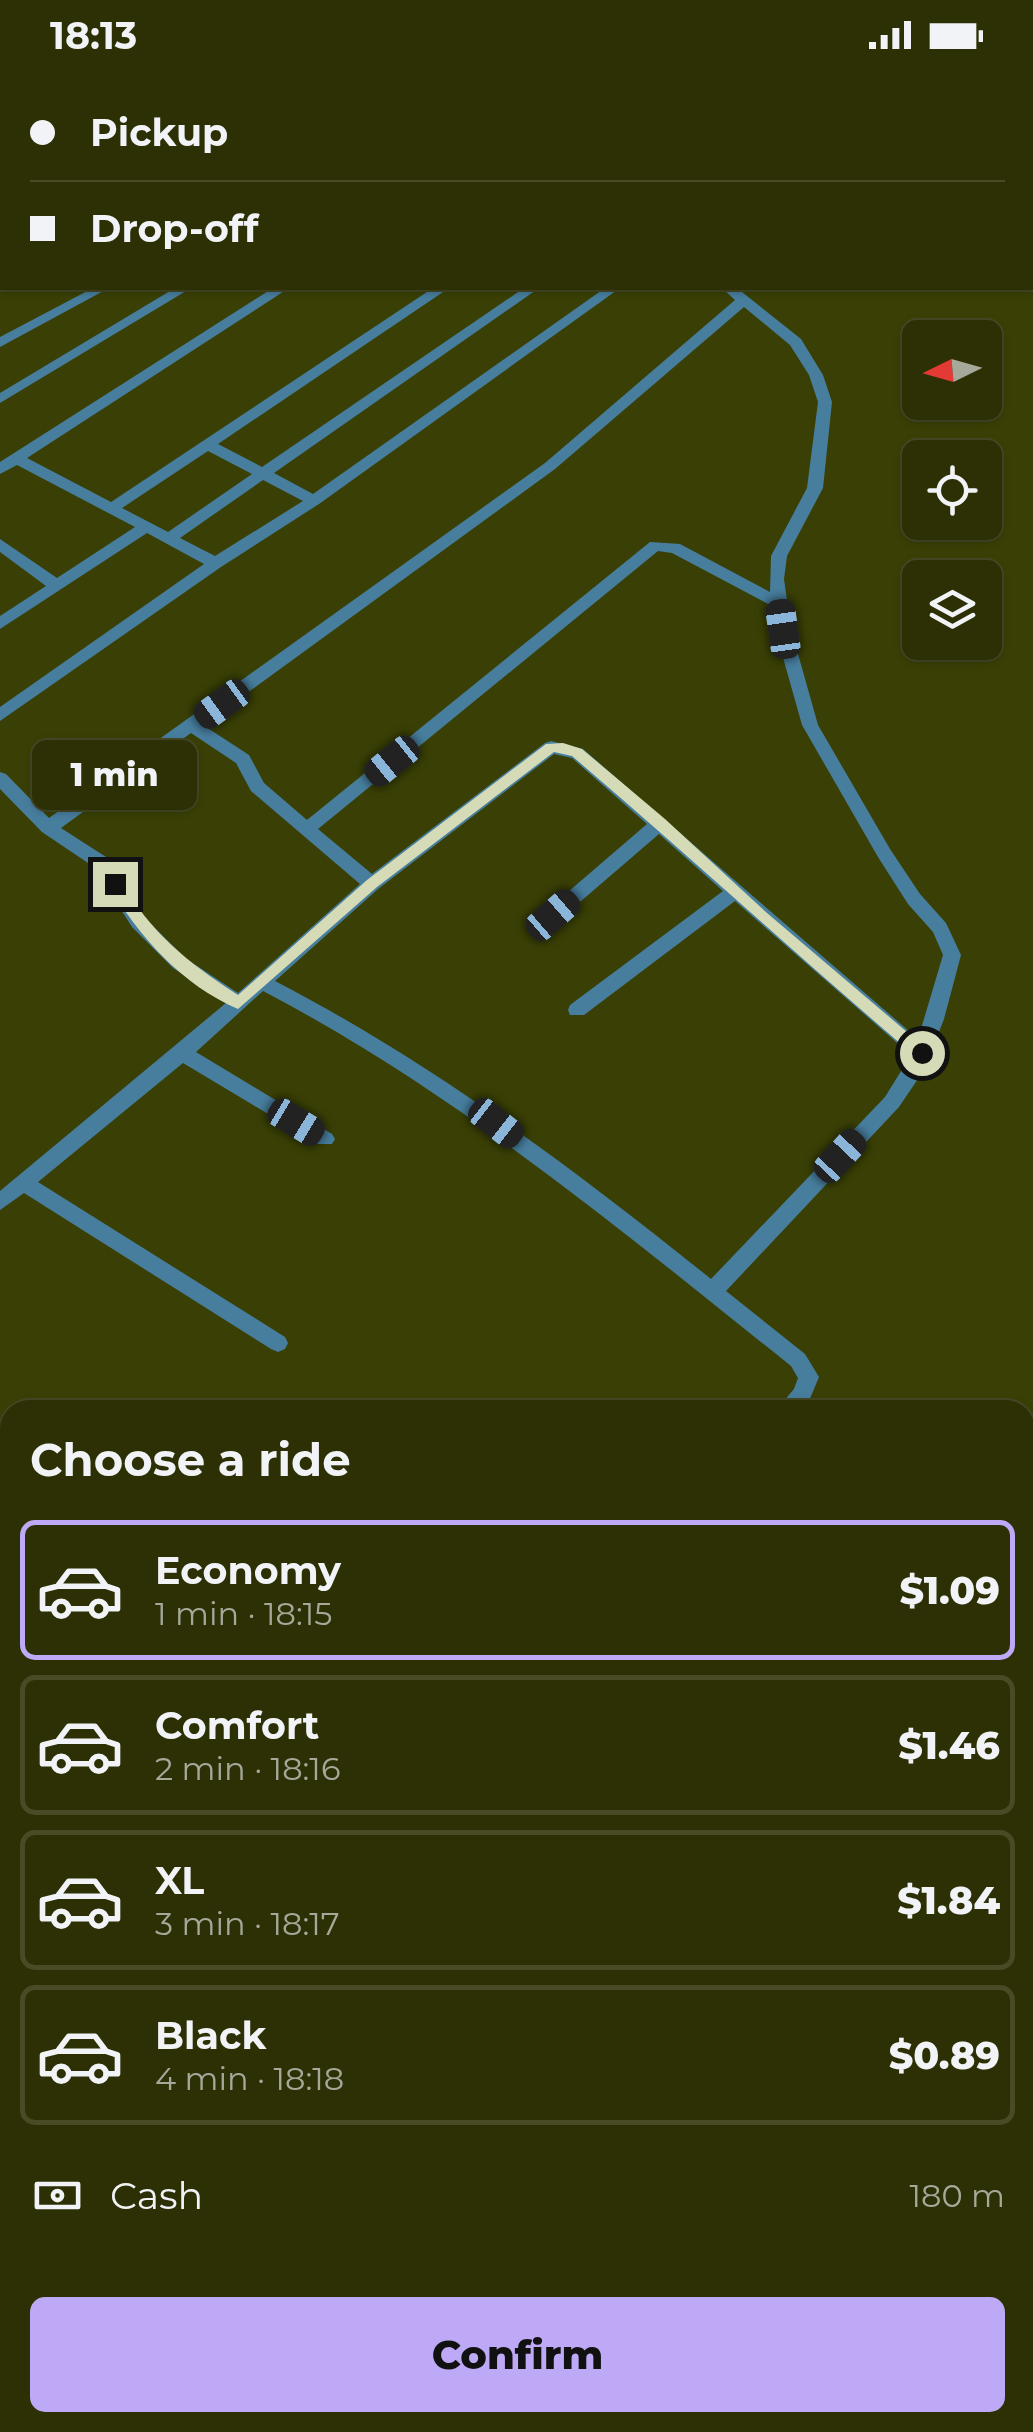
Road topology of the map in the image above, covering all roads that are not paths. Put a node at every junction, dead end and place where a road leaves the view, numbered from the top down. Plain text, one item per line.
1 (98, 290) edge
2 (181, 290) edge
3 (279, 290) edge
4 (439, 290) edge
5 (529, 290) edge
6 (609, 290) edge
7 (731, 290) edge
8 (743, 300) junction
9 (0, 343) edge
10 (0, 399) edge
11 (207, 444) junction
12 (18, 460) junction
13 (0, 469) edge
14 (263, 476) junction
15 (314, 501) junction
16 (112, 508) junction
17 (147, 526) junction
18 (168, 539) junction
19 (0, 544) edge
20 (216, 563) junction
21 (56, 585) junction
22 (779, 602) junction
23 (0, 624) edge
24 (0, 715) edge
25 (192, 726) junction
26 (0, 778) edge
27 (660, 822) junction
28 (48, 828) junction
29 (306, 830) junction
30 (372, 884) junction
31 (734, 892) junction
32 (553, 915) dead end
33 (262, 982) junction
34 (238, 1003) junction
35 (576, 1010) dead end
36 (182, 1053) junction
37 (922, 1053) junction
38 (325, 1139) dead end
39 (24, 1183) junction
40 (0, 1202) edge
41 (712, 1292) junction
42 (278, 1343) dead end
43 (796, 1400) edge

1 - 9 street
2 - 10 street
3 - 12 street
4 - 11 street
5 - 14 street
6 - 15 street
7 - 8 street
8 - 22 street
8 - 25 street
11 - 14 street
11 - 16 street
12 - 13 street
12 - 16 street
14 - 15 street
14 - 18 street
15 - 20 street
16 - 17 street
17 - 18 street
17 - 21 street
18 - 20 street
19 - 21 street
20 - 24 street
21 - 23 street
22 - 29 street
22 - 37 street
25 - 28 street
25 - 29 street
26 - 28 street
27 - 30 street
27 - 31 street
27 - 32 street
28 - 34 street
29 - 30 street
30 - 33 street
31 - 35 street
31 - 37 street
33 - 34 street
33 - 41 street
34 - 36 street
36 - 38 street
36 - 39 street
37 - 41 street
39 - 40 street
39 - 42 street
41 - 43 street

